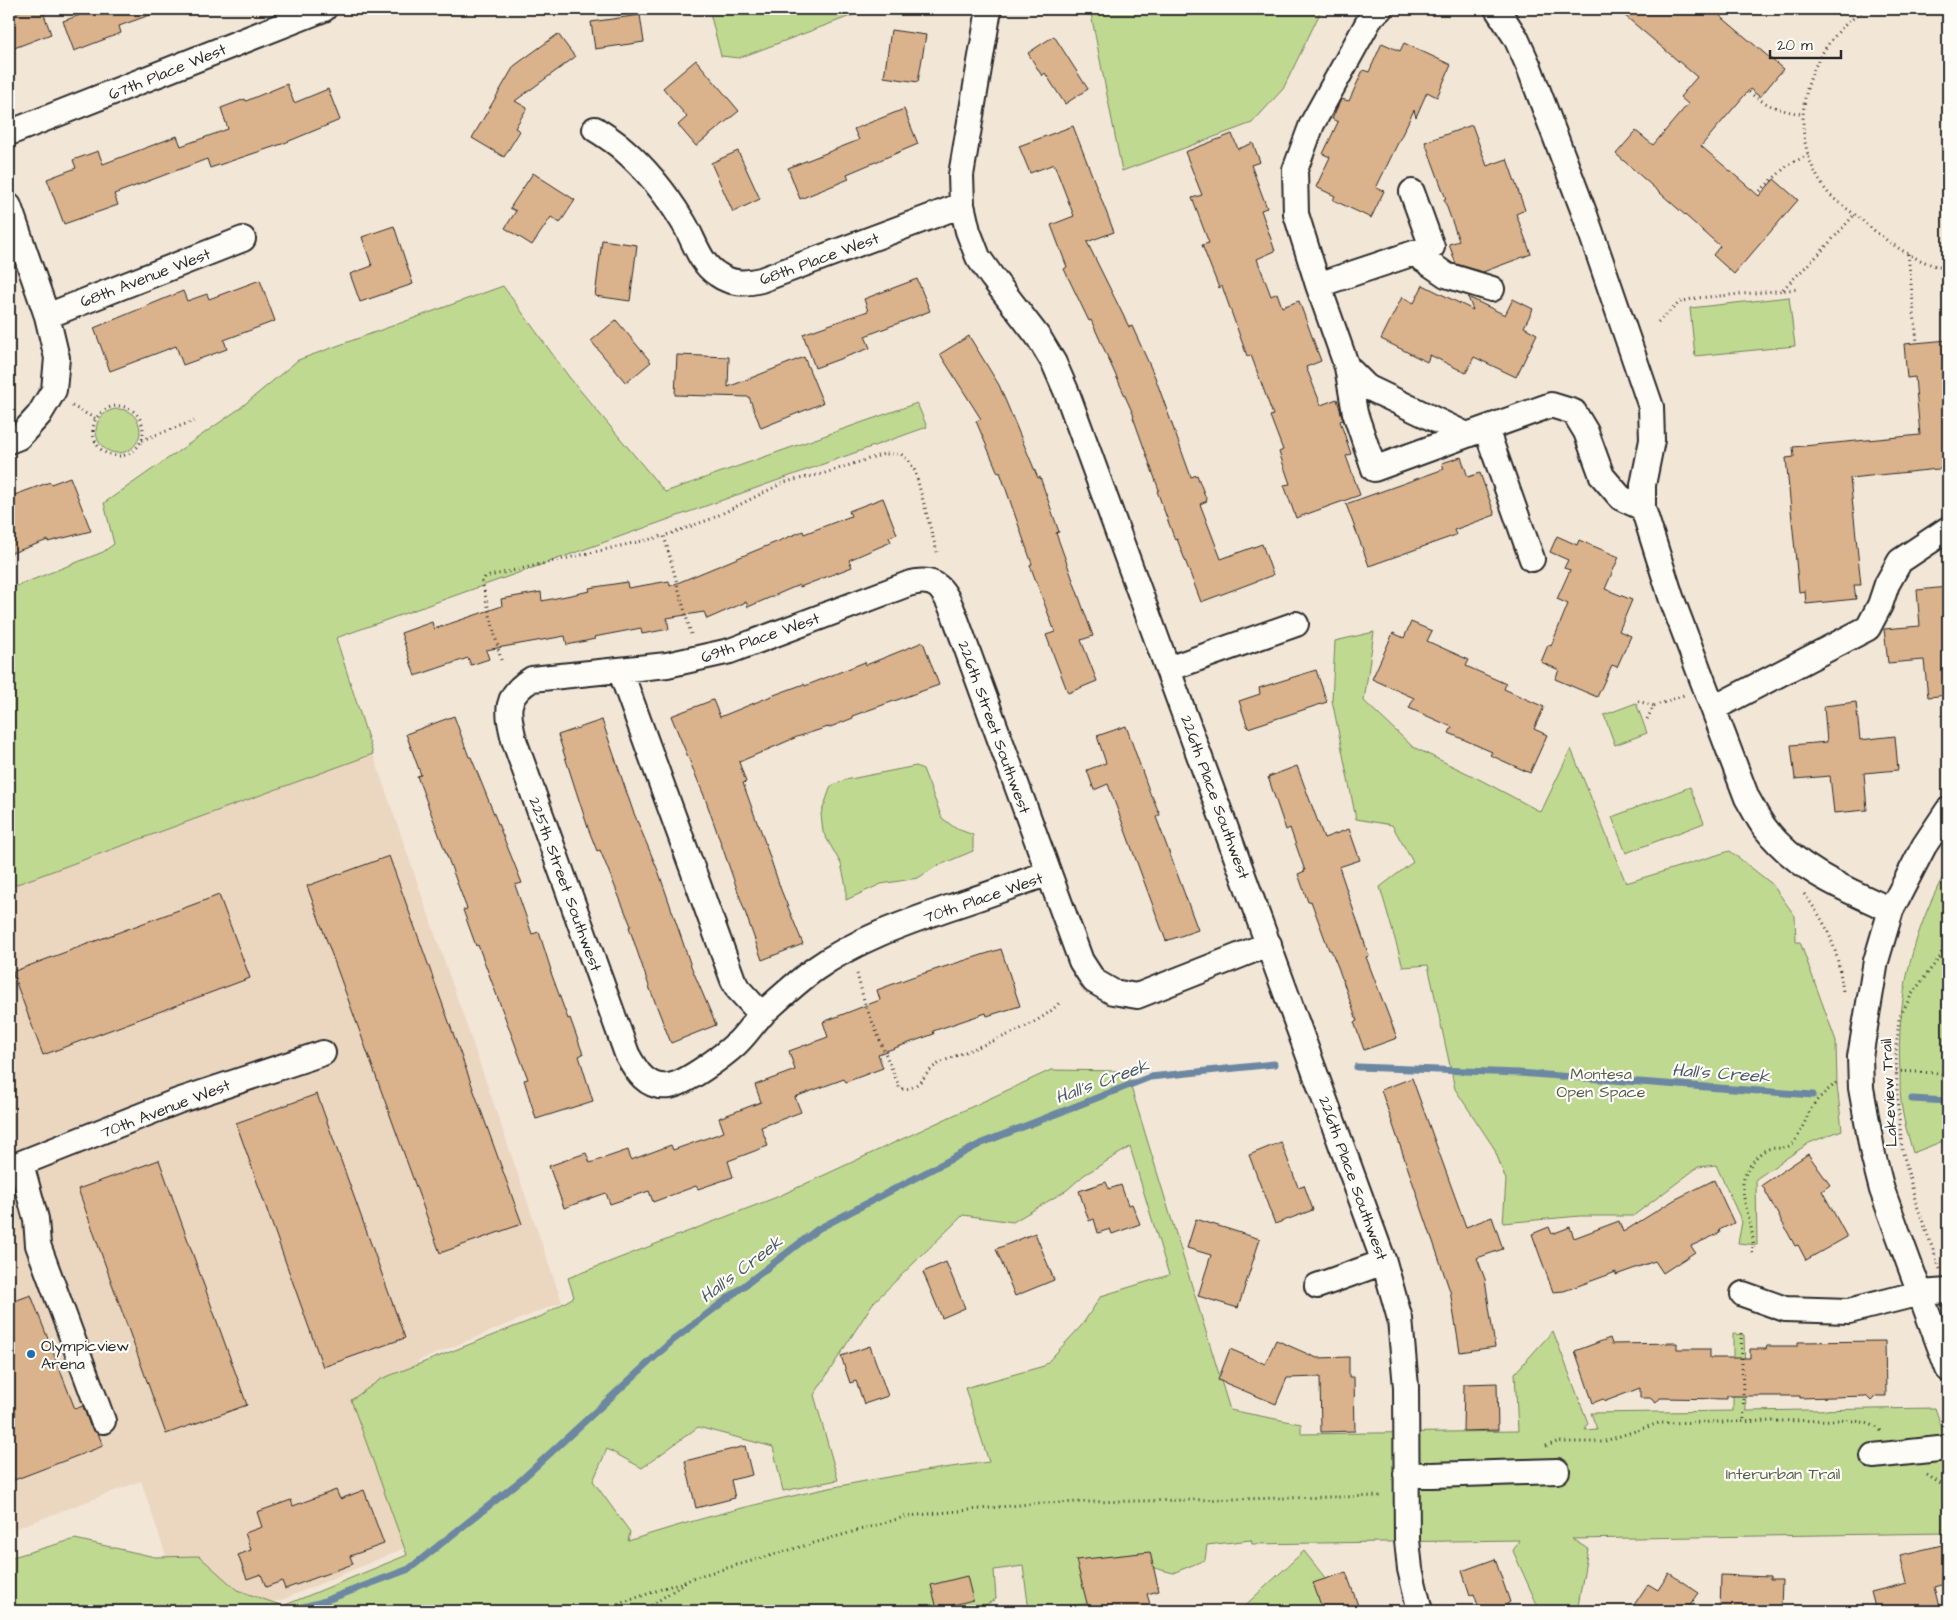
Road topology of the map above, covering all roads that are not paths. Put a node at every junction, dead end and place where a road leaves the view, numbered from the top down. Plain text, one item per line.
1 (324, 9) edge
2 (988, 9) edge
3 (1380, 9) edge
4 (1497, 9) edge
5 (595, 128) dead end
6 (9, 133) edge
7 (1412, 192) dead end
8 (9, 206) edge
9 (962, 206) junction
10 (243, 239) dead end
11 (1414, 253) junction
12 (1318, 285) junction
13 (1492, 289) dead end
14 (47, 316) junction
15 (1348, 367) junction
16 (1477, 432) junction
17 (9, 441) edge
18 (1643, 508) junction
19 (1948, 529) edge
20 (1532, 559) dead end
21 (936, 584) joint
22 (1296, 624) dead end
23 (1168, 669) junction
24 (620, 670) junction
25 (521, 686) joint
26 (1714, 708) junction
27 (1948, 810) edge
28 (1048, 873) junction
29 (1891, 910) junction
30 (1269, 944) junction
31 (762, 1015) junction
32 (322, 1053) dead end
33 (645, 1079) joint
34 (15, 1166) edge
35 (1384, 1262) junction
36 (1316, 1286) dead end
37 (1948, 1291) edge
38 (1743, 1294) dead end
39 (1920, 1294) junction
40 (1948, 1369) edge
41 (103, 1421) dead end
42 (1948, 1448) edge
43 (1873, 1456) dead end
44 (1557, 1471) dead end
45 (1406, 1474) junction
46 (1420, 1611) edge

1 - 6 street, 67th Place West
2 - 9 street, 226th Place Southwest
3 - 12 street
4 - 18 street
5 - 9 street, 68th Place West
7 - 11 street
8 - 14 street
9 - 23 street, 226th Place Southwest
10 - 14 street, 68th Avenue West
11 - 12 street
11 - 13 street
12 - 15 street
14 - 17 street
15 - 16 street
15 - 16 street
16 - 18 street
16 - 20 street
18 - 26 street
19 - 26 street
21 - 24 street, 69th Place West
21 - 28 street, 226th Street Southwest
22 - 23 street
23 - 30 street, 226th Place Southwest
24 - 25 street, 69th Place West
24 - 31 street
25 - 33 street, 225th Street Southwest
26 - 29 street
27 - 29 street
28 - 30 street, 70th Place West
28 - 31 street, 70th Place West
29 - 39 street
30 - 35 street, 226th Place Southwest
31 - 33 street, 70th Place West
32 - 34 street, 70th Avenue West
34 - 41 street
35 - 36 street
35 - 45 street, 226th Place Southwest
37 - 39 street
38 - 39 street
39 - 40 street
42 - 43 street
44 - 45 street
45 - 46 street, 226th Place Southwest

